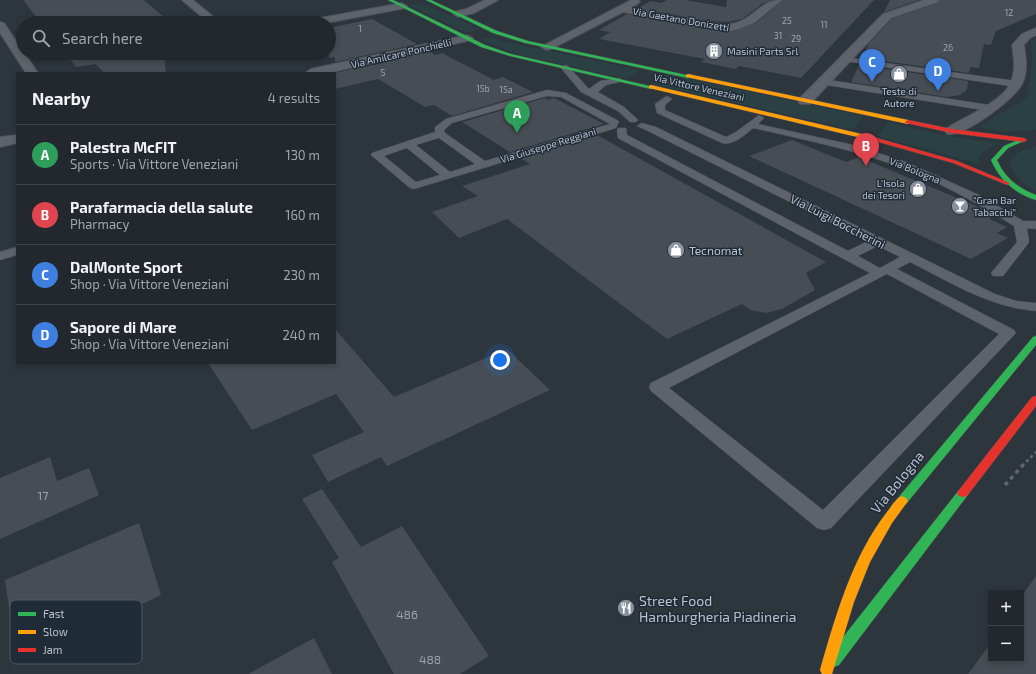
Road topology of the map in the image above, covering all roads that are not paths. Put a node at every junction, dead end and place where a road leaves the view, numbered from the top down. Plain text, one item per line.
1 (187, 0) edge
2 (428, 0) edge
3 (493, 0) edge
4 (639, 0) edge
5 (778, 0) edge
6 (934, 0) edge
7 (412, 1) dead end
8 (397, 3) edge
9 (623, 9) junction
10 (458, 14) junction
11 (207, 16) edge
12 (336, 17) edge
13 (0, 25) edge
14 (1036, 31) edge
15 (495, 32) junction
16 (467, 38) junction
17 (547, 47) junction
18 (16, 49) edge
19 (845, 59) junction
20 (23, 60) edge
21 (566, 68) junction
22 (657, 70) junction
23 (31, 72) edge
24 (315, 72) edge
25 (616, 80) junction
26 (823, 82) junction
27 (636, 84) junction
28 (1016, 84) junction
29 (600, 99) junction
30 (667, 99) dead end
31 (805, 101) junction
32 (989, 108) junction
33 (764, 113) junction
34 (878, 116) junction
35 (638, 123) junction
36 (751, 124) junction
37 (616, 126) junction
38 (952, 131) junction
39 (440, 134) junction
40 (862, 136) junction
41 (16, 138) edge
42 (1036, 139) edge
43 (1024, 140) junction
44 (0, 142) edge
45 (408, 144) junction
46 (849, 148) junction
47 (483, 165) junction
48 (448, 176) junction
49 (1007, 183) junction
50 (1019, 190) junction
51 (1036, 198) edge
52 (1036, 206) edge
53 (1020, 224) junction
54 (1036, 225) edge
55 (878, 241) junction
56 (16, 251) edge
57 (0, 256) edge
58 (847, 256) junction
59 (910, 257) junction
60 (884, 271) junction
61 (998, 273) dead end
62 (1036, 307) edge
63 (1036, 339) edge
64 (1036, 399) edge
65 (825, 672) edge

1 - 11 street
2 - 10 main road, Via Vittore Veneziani
3 - 10 street
4 - 9 street
5 - 9 street, Via Gaetano Donizetti
6 - 19 street
7 - 8 main road
8 - 12 street
8 - 16 main road, Via Vittore Veneziani
9 - 17 street
10 - 15 main road, Via Vittore Veneziani
13 - 18 street
14 - 28 street
15 - 16 main road
15 - 17 main road, Via Vittore Veneziani
16 - 21 main road, Via Vittore Veneziani
16 - 24 street, Via Amilcare Ponchielli
17 - 22 main road, Via Vittore Veneziani
19 - 26 street
19 - 28 lane
20 - 23 street
21 - 25 main road, Via Vittore Veneziani
21 - 29 lane, Via Luigi Boccherini
22 - 27 main road
22 - 31 main road, Via Vittore Veneziani
25 - 27 main road, Via Vittore Veneziani
25 - 29 lane
26 - 31 street
26 - 32 lane
27 - 33 main road, Via Vittore Veneziani
28 - 32 street
29 - 35 lane, Via Luigi Boccherini
30 - 36 lane
31 - 34 main road, Via Vittore Veneziani
32 - 38 street
33 - 36 lane
33 - 40 main road, Via Vittore Veneziani
34 - 38 main road, Via Vittore Veneziani
34 - 40 main road
35 - 37 lane, Via Luigi Boccherini
35 - 55 lane, Via Luigi Boccherini
36 - 46 lane, Via Bologna
37 - 39 lane, Via Giuseppe Reggiani
37 - 47 lane, Via Giuseppe Reggiani
37 - 58 lane
38 - 43 main road, Via Vittore Veneziani
39 - 45 lane, Via Giuseppe Reggiani
39 - 47 lane
40 - 46 lane
40 - 49 main road, Via Vittore Veneziani
41 - 44 street
42 - 43 main road
43 - 49 main road
45 - 48 lane
45 - 48 lane, Via Giuseppe Reggiani
46 - 53 lane, Via Bologna
47 - 48 lane, Via Giuseppe Reggiani
49 - 50 main road
50 - 51 main road
50 - 52 main road
53 - 54 lane, Via Bologna
53 - 61 lane
55 - 58 lane
55 - 59 lane, Via Luigi Boccherini
56 - 57 lane
58 - 60 lane
59 - 60 lane
59 - 62 lane, Via Luigi Boccherini
60 - 60 lane
63 - 65 main road, Via Bologna
64 - 65 main road, Via Bologna

